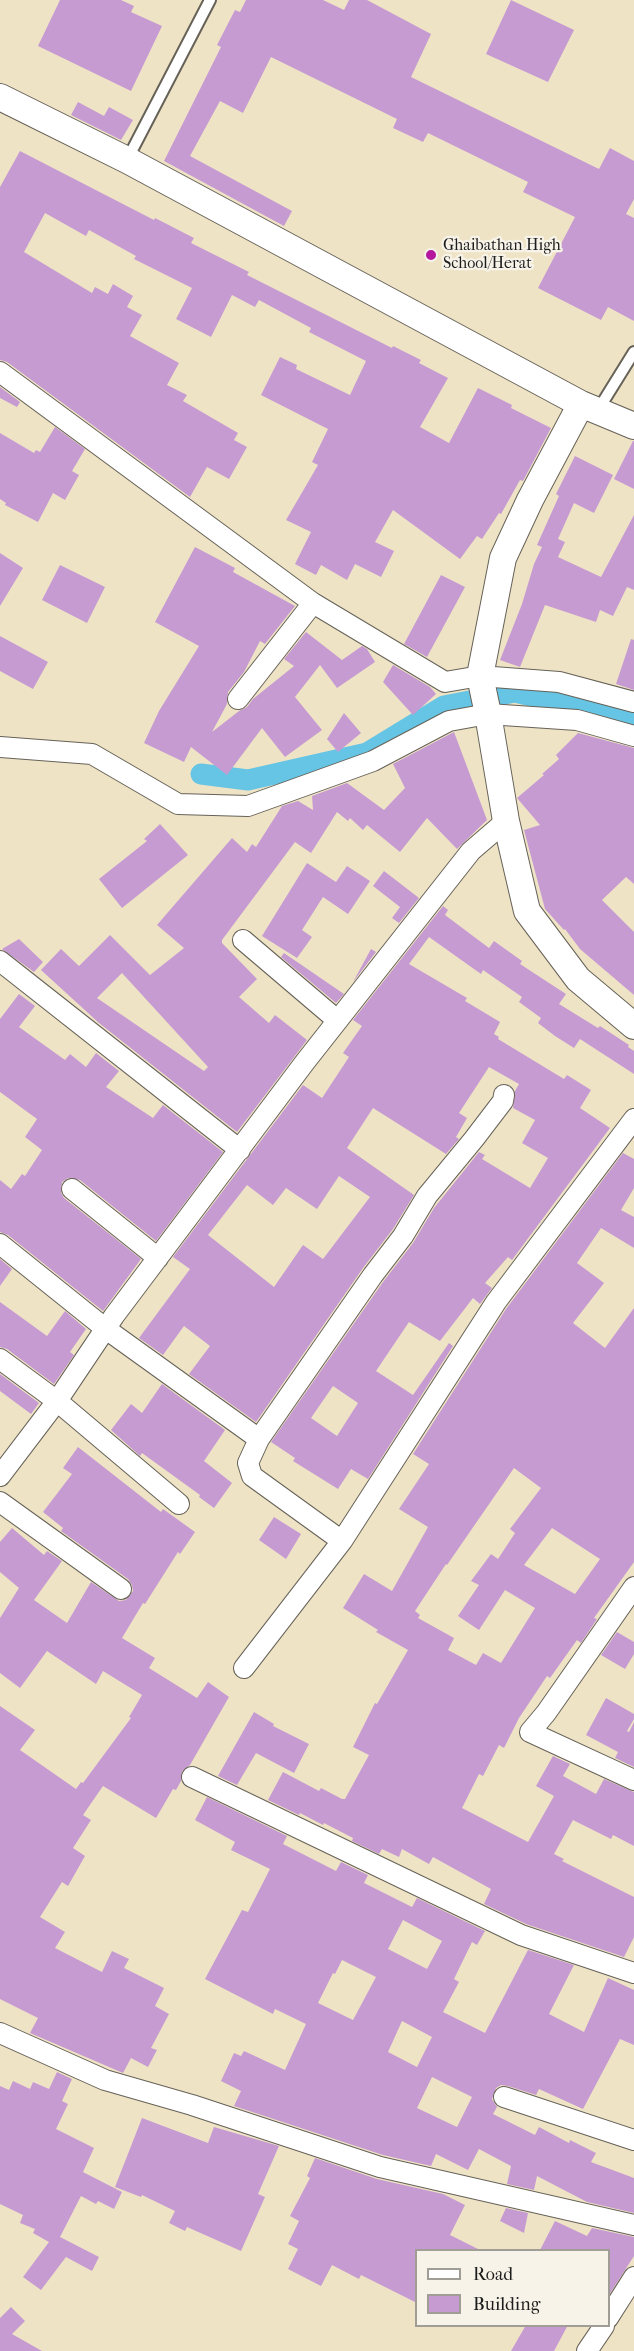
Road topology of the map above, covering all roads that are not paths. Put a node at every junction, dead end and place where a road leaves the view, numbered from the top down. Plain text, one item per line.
1 (210, 0) edge
2 (0, 97) edge
3 (127, 160) junction
4 (634, 352) edge
5 (0, 372) edge
6 (590, 407) junction
7 (634, 426) edge
8 (313, 603) junction
9 (480, 676) junction
10 (238, 699) dead end
11 (634, 702) edge
12 (488, 714) junction
13 (634, 736) edge
14 (0, 747) edge
15 (506, 821) junction
16 (243, 940) dead end
17 (0, 960) edge
18 (337, 1020) junction
19 (634, 1026) edge
20 (504, 1095) dead end
21 (634, 1119) edge
22 (240, 1150) junction
23 (72, 1189) dead end
24 (0, 1244) edge
25 (158, 1258) junction
26 (106, 1329) junction
27 (0, 1359) edge
28 (57, 1401) junction
29 (259, 1438) junction
30 (0, 1476) edge
31 (0, 1502) edge
32 (179, 1504) dead end
33 (342, 1541) junction
34 (634, 1587) edge
35 (121, 1589) dead end
36 (244, 1668) dead end
37 (192, 1777) dead end
38 (634, 1780) edge
39 (634, 1973) edge
40 (0, 2032) edge
41 (504, 2097) dead end
42 (634, 2140) edge
43 (634, 2225) edge
44 (634, 2277) edge
45 (610, 2316) edge
46 (603, 2327) edge
47 (587, 2351) edge

1 - 3 lane
2 - 3 street
3 - 6 street
4 - 6 lane
5 - 8 street
6 - 7 street
6 - 9 street
8 - 9 street
8 - 10 street
9 - 11 street
9 - 12 street
12 - 13 street
12 - 14 street
12 - 15 street
15 - 18 street
15 - 19 street
16 - 18 street
17 - 22 street
18 - 22 street
20 - 29 street
21 - 33 street
22 - 25 street
23 - 25 street
24 - 26 street
25 - 26 street
26 - 28 street
26 - 29 street
27 - 28 street
28 - 30 street
28 - 32 street
29 - 33 street
31 - 35 street
33 - 36 street
34 - 38 street
37 - 39 street
40 - 43 street
41 - 42 street
44 - 45 street
46 - 47 street

